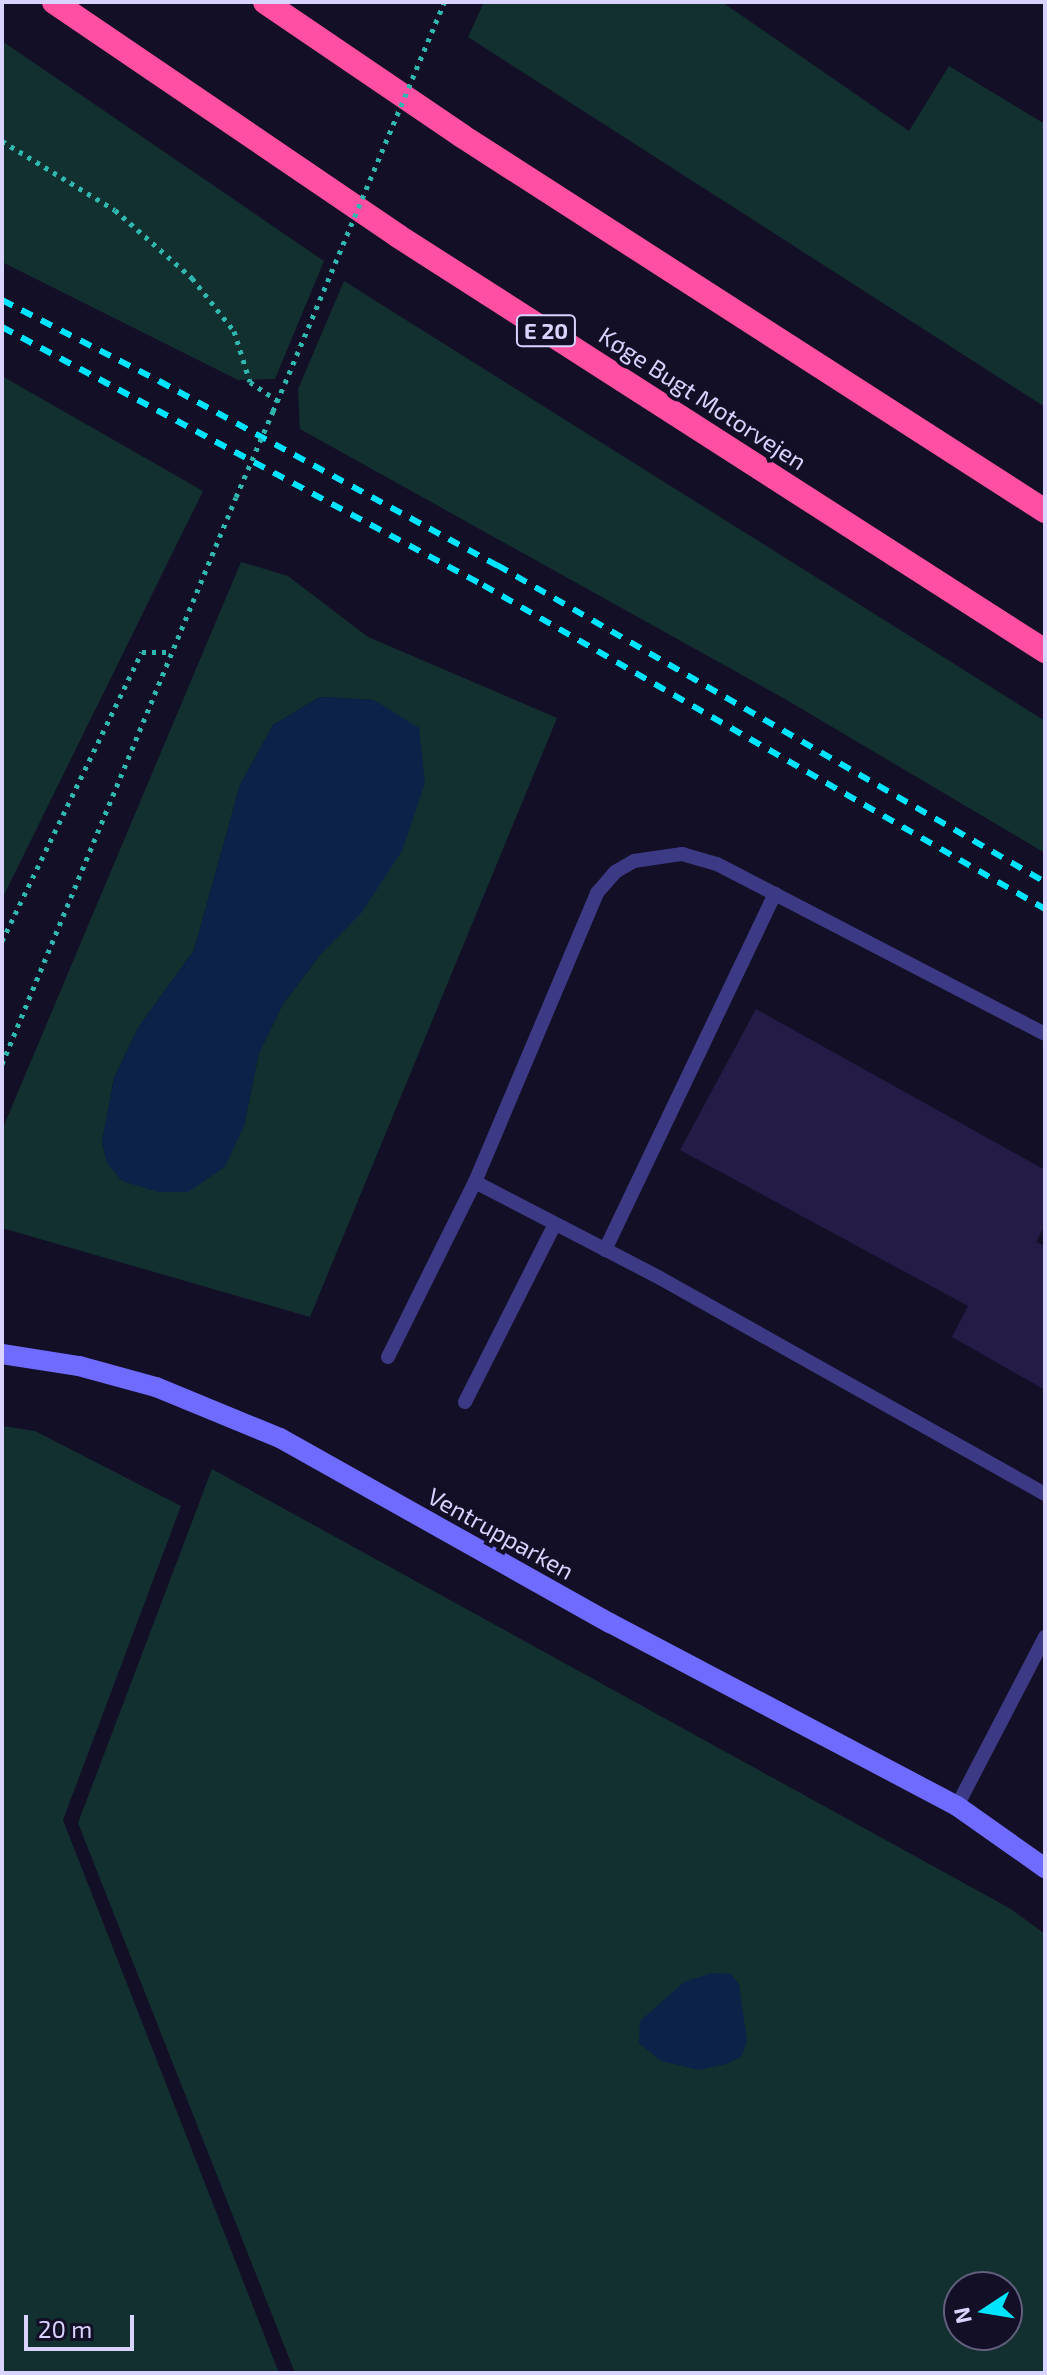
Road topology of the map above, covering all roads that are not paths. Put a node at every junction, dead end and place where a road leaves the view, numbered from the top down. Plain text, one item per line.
1 (54, 2) edge
2 (265, 2) edge
3 (1045, 511) edge
4 (1045, 651) edge
5 (775, 894) junction
6 (1045, 1034) edge
7 (475, 1182) junction
8 (555, 1224) junction
9 (605, 1250) junction
10 (2, 1354) edge
11 (388, 1357) dead end
12 (465, 1402) dead end
13 (1045, 1494) edge
14 (1045, 1637) edge
15 (957, 1806) junction
16 (1045, 1868) edge

1 - 4 highway, Køge Bugt Motorvejen / E 20
2 - 3 highway
5 - 6 lane
5 - 7 lane
5 - 9 lane
7 - 8 lane
7 - 11 lane
8 - 9 lane
8 - 12 lane
9 - 13 lane
10 - 15 street, Ventrupparken
14 - 15 lane
15 - 16 street, Ventrupparken

